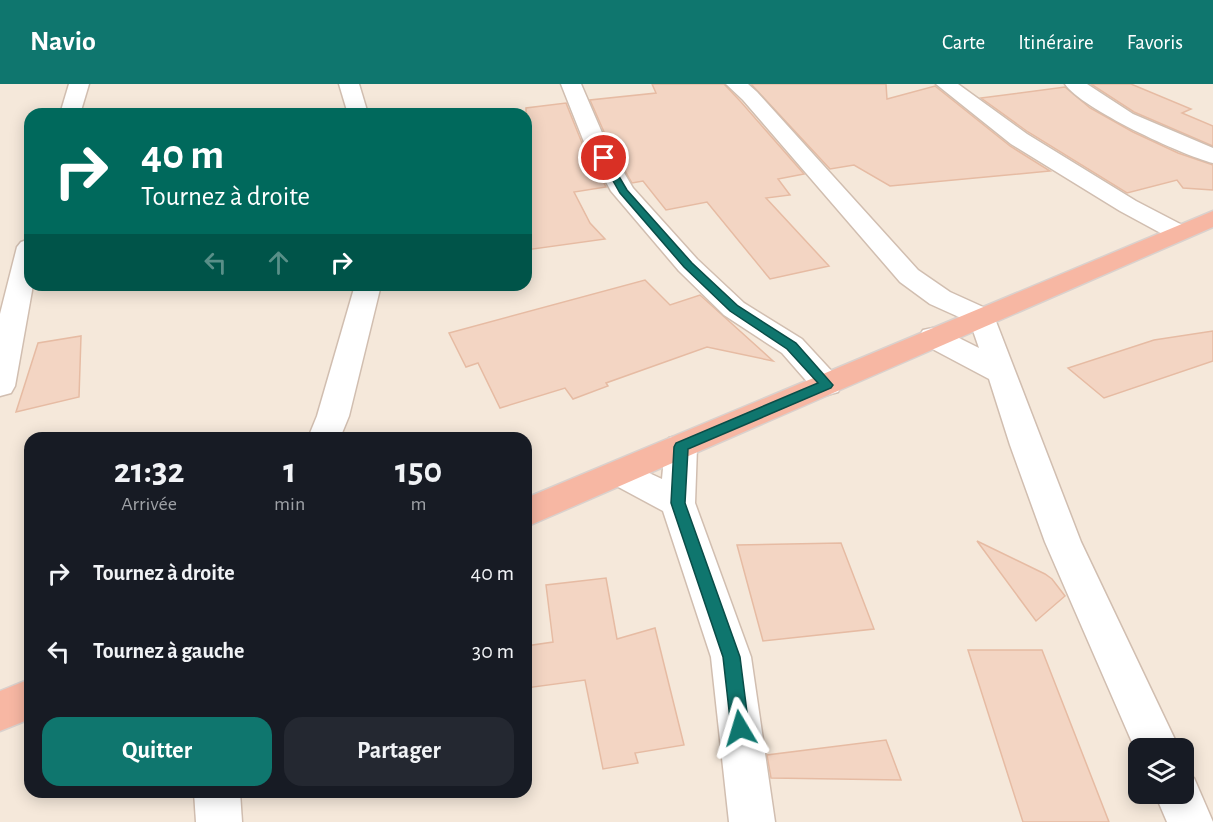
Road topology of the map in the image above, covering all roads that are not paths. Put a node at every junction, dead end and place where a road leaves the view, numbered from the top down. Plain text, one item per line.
1 (79, 84) edge
2 (349, 84) edge
3 (571, 84) edge
4 (736, 84) edge
5 (946, 84) edge
6 (1075, 84) edge
7 (72, 108) edge
8 (356, 108) edge
9 (1213, 156) edge
10 (1213, 218) edge
11 (1177, 232) junction
12 (24, 269) edge
13 (366, 291) edge
14 (982, 317) junction
15 (933, 337) junction
16 (1001, 372) junction
17 (827, 385) junction
18 (0, 386) edge
19 (326, 432) edge
20 (681, 447) junction
21 (621, 473) junction
22 (678, 503) junction
23 (532, 510) edge
24 (24, 701) edge
25 (0, 711) edge
26 (1152, 738) edge
27 (217, 798) edge
28 (1183, 804) edge
29 (219, 822) edge
30 (752, 822) edge
31 (1191, 822) edge

1 - 7 street
2 - 8 street
3 - 17 street
4 - 14 street
5 - 11 street
6 - 9 street
10 - 11 highway
11 - 14 highway
12 - 18 street
13 - 19 street
14 - 15 highway
14 - 16 street
15 - 16 street
15 - 17 highway
16 - 26 street
17 - 20 highway
20 - 21 highway
20 - 22 street
21 - 22 street
21 - 23 highway
22 - 30 street
24 - 25 highway
27 - 29 street
28 - 31 street

